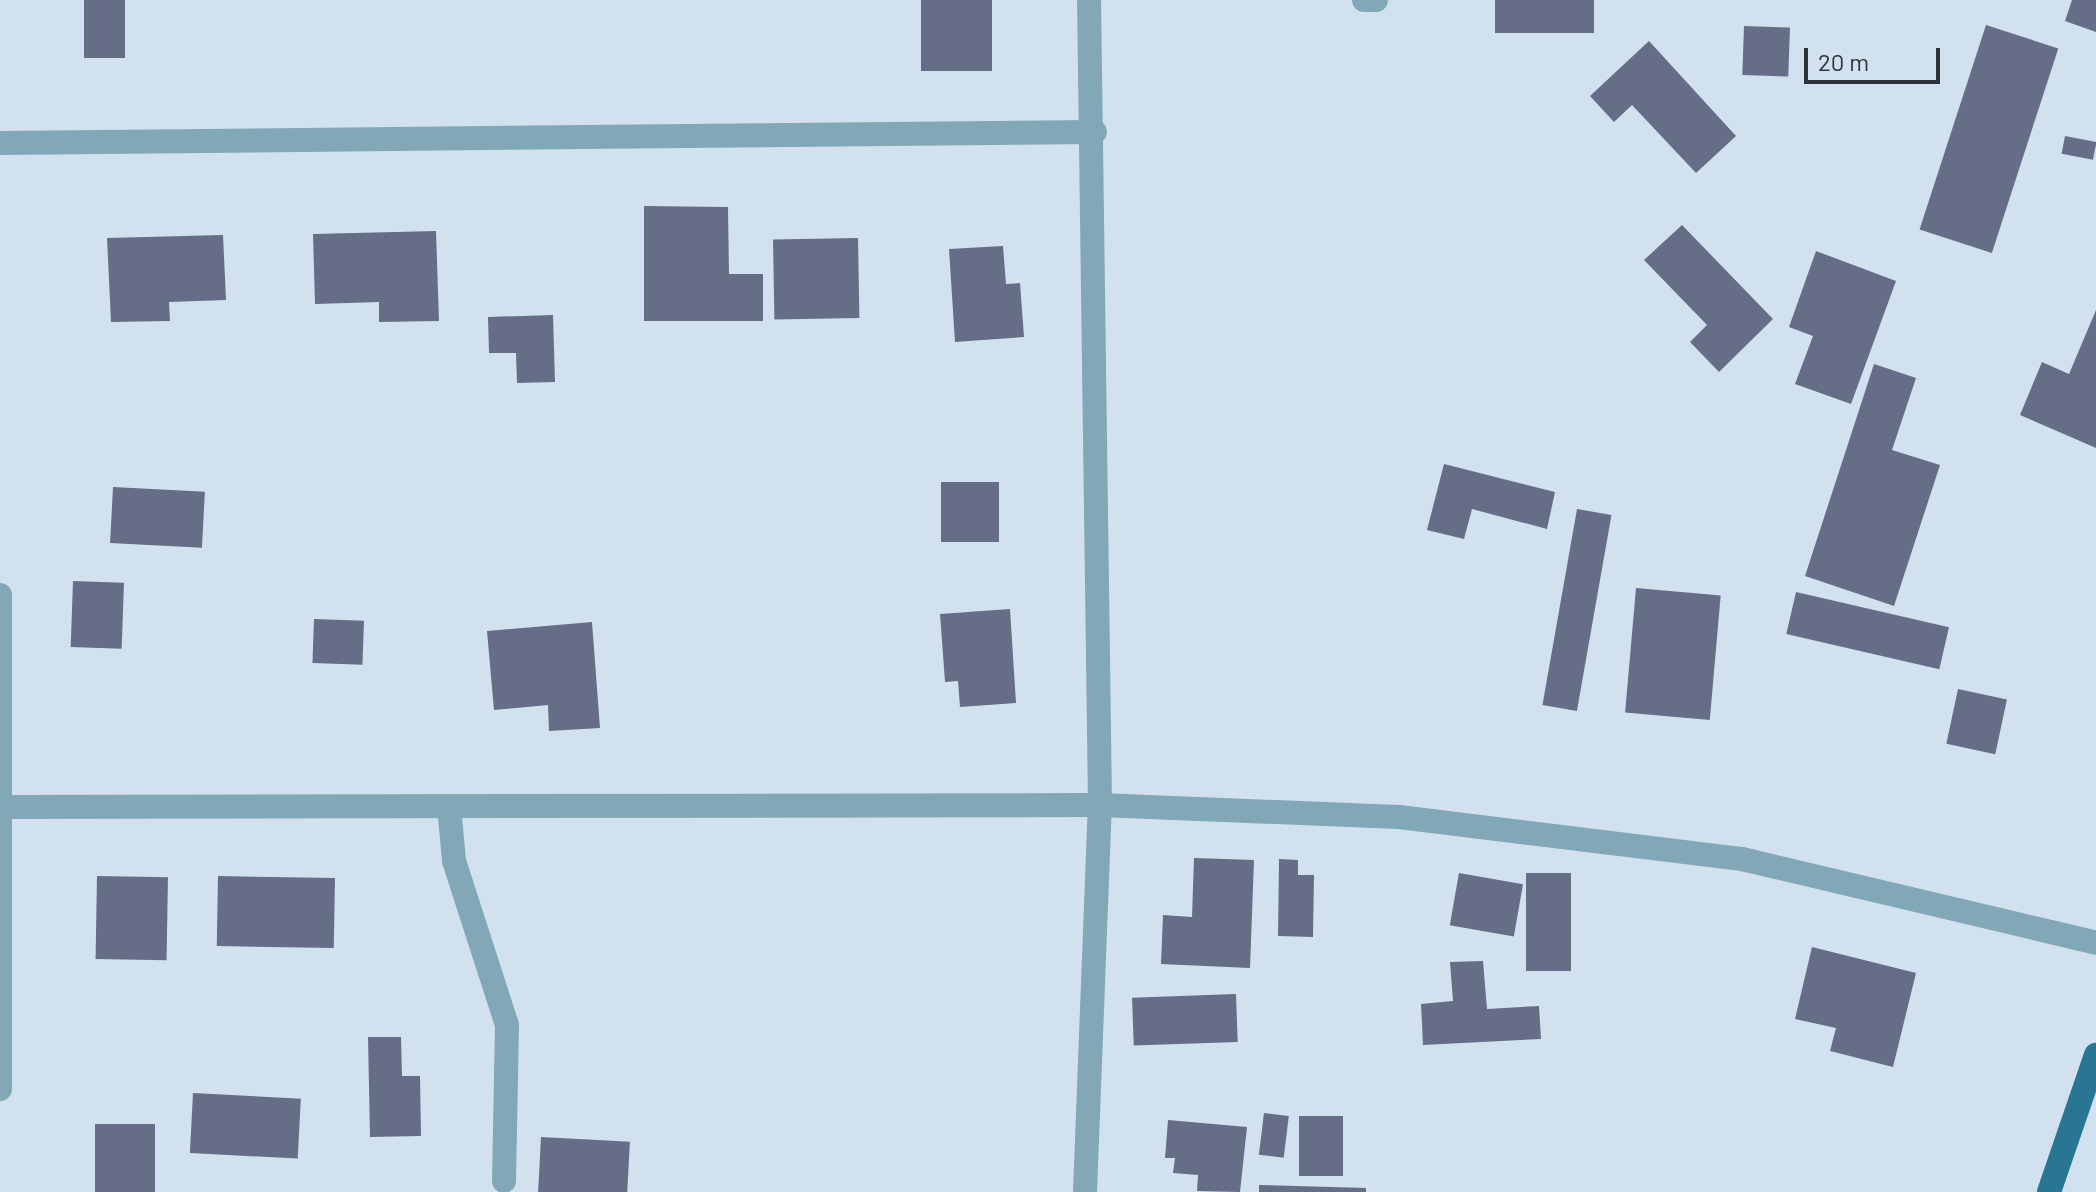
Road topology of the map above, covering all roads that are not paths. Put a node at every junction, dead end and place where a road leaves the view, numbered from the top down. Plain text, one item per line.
1 (1089, 0) edge
2 (1364, 0) edge
3 (1376, 0) edge
4 (1095, 132) junction
5 (0, 143) edge
6 (0, 595) edge
7 (1100, 805) junction
8 (449, 806) junction
9 (3, 807) edge
10 (2096, 943) edge
11 (2096, 1055) edge
12 (0, 1089) edge
13 (504, 1181) dead end
14 (1085, 1192) edge
15 (2049, 1192) edge

1 - 4 street
2 - 3 street
4 - 5 street
4 - 7 street
6 - 9 street
7 - 8 street
7 - 10 street
7 - 14 street
8 - 9 street
8 - 13 street
9 - 12 street
11 - 15 main road

